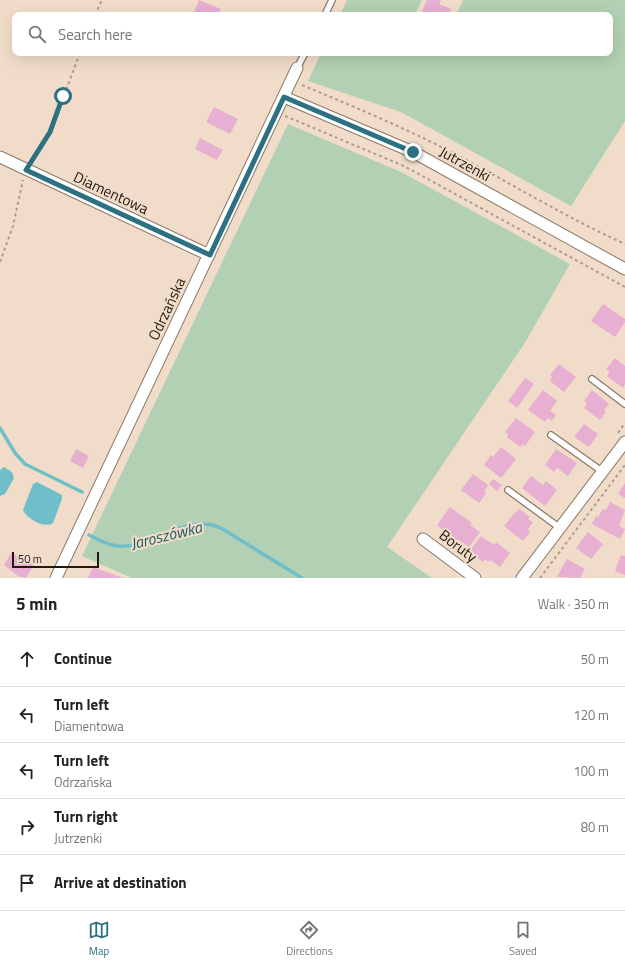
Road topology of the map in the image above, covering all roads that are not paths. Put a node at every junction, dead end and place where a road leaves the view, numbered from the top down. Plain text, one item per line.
1 (332, 0) edge
2 (326, 12) edge
3 (304, 56) edge
4 (298, 68) joint
5 (284, 97) junction
6 (0, 157) edge
7 (210, 255) junction
8 (625, 270) edge
9 (592, 379) dead end
10 (625, 404) edge
11 (551, 435) dead end
12 (625, 442) edge
13 (603, 472) junction
14 (508, 490) dead end
15 (560, 528) junction
16 (423, 539) dead end
17 (56, 578) edge
18 (475, 578) edge
19 (522, 578) edge

1 - 2 lane
3 - 4 lane, Odrzańska
4 - 5 street, Odrzańska
5 - 7 street, Odrzańska
5 - 8 street, Jutrzenki
6 - 7 street, Diamentowa
7 - 17 street, Odrzańska
9 - 10 lane
11 - 13 lane
12 - 13 street
13 - 15 street
14 - 15 lane
15 - 19 street
16 - 18 street, Boruty

